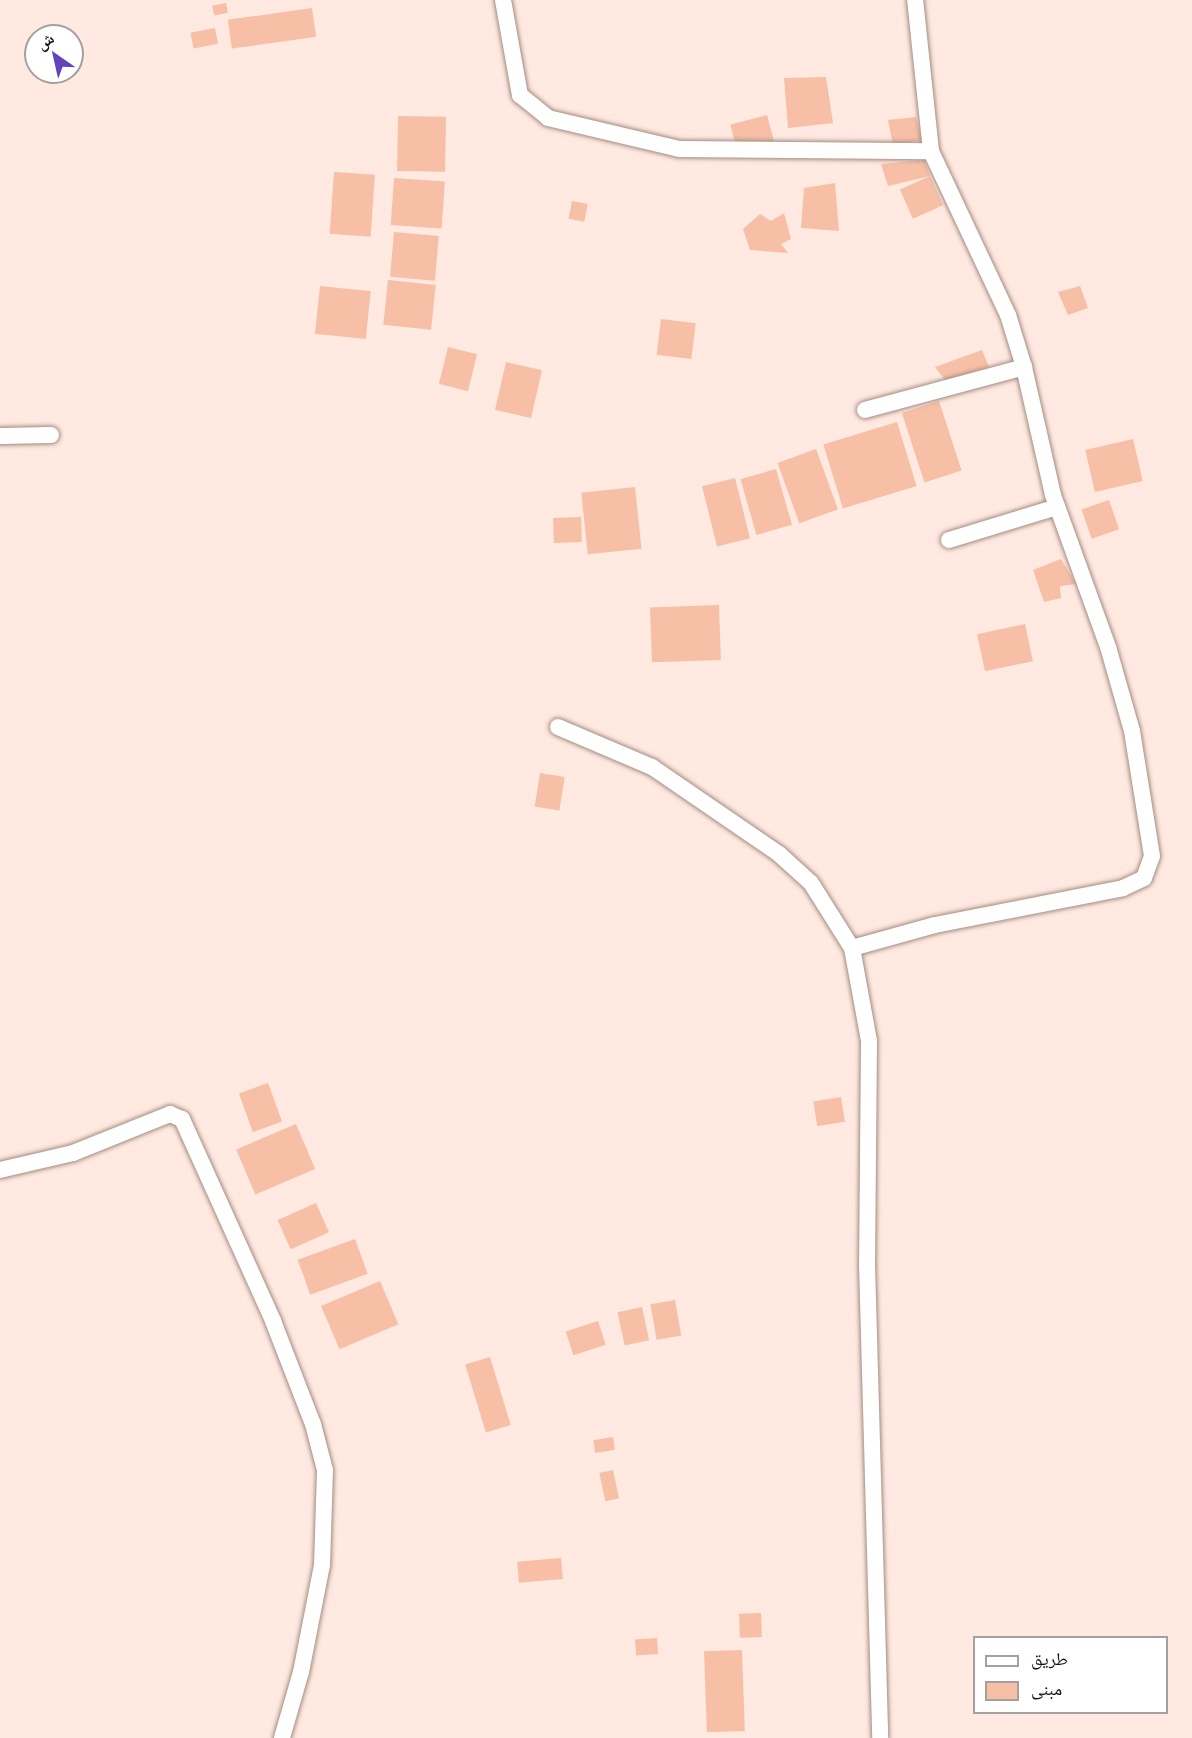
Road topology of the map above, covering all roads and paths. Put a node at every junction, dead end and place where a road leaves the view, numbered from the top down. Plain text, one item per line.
1 (503, 0) edge
2 (915, 0) edge
3 (932, 151) junction
4 (1024, 367) junction
5 (865, 410) dead end
6 (51, 435) dead end
7 (0, 436) edge
8 (1057, 507) junction
9 (949, 540) dead end
10 (558, 727) dead end
11 (852, 948) junction
12 (0, 1170) edge
13 (282, 1738) edge
14 (880, 1738) edge

1 - 3 street
2 - 3 street
3 - 4 street
4 - 5 street
4 - 8 street
6 - 7 street
8 - 9 street
8 - 11 street
10 - 11 street
11 - 14 street
12 - 13 street

